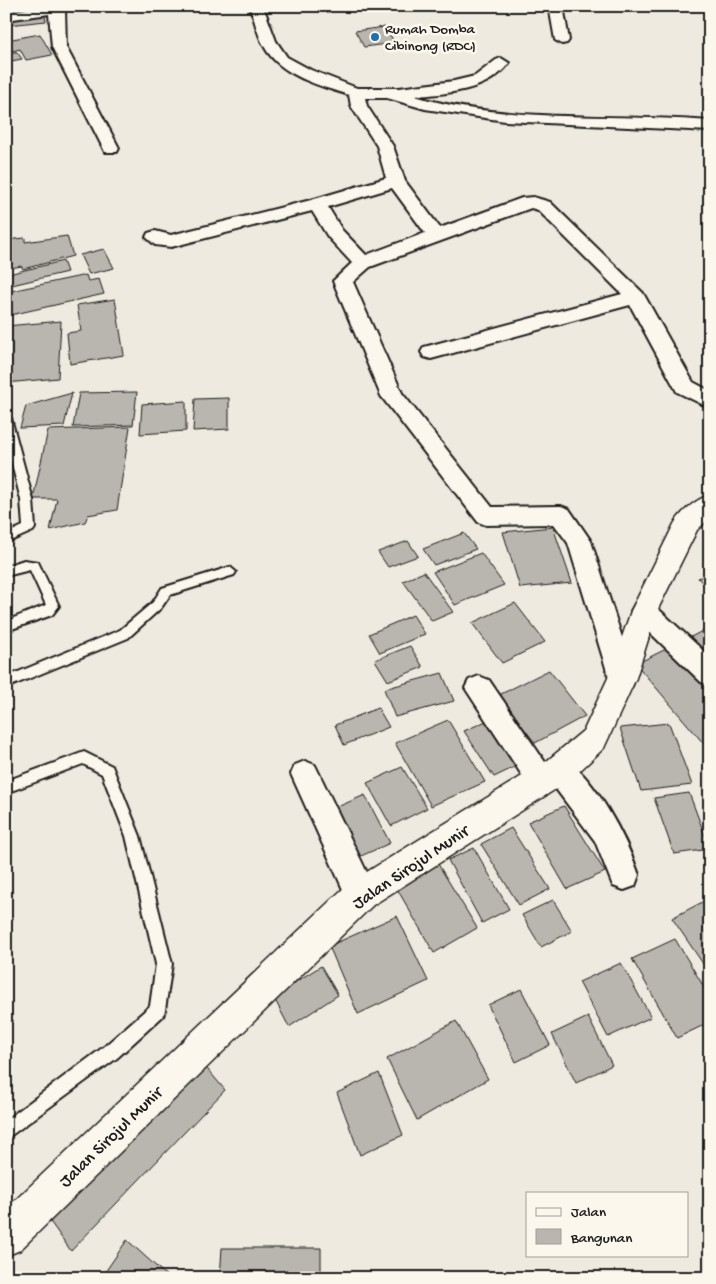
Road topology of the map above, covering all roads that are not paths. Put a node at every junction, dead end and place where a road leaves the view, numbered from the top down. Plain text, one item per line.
1 (256, 6) edge
2 (556, 6) edge
3 (57, 8) edge
4 (6, 16) edge
5 (562, 40) dead end
6 (501, 63) dead end
7 (356, 92) junction
8 (386, 93) junction
9 (710, 126) edge
10 (111, 148) dead end
11 (396, 181) junction
12 (317, 204) junction
13 (155, 237) dead end
14 (437, 237) junction
15 (363, 263) junction
16 (636, 297) junction
17 (431, 352) dead end
18 (710, 401) edge
19 (6, 418) edge
20 (710, 504) edge
21 (7, 537) edge
22 (6, 571) edge
23 (230, 572) dead end
24 (644, 611) junction
25 (6, 626) edge
26 (710, 674) edge
27 (622, 678) junction
28 (6, 683) edge
29 (479, 688) dead end
30 (306, 774) dead end
31 (550, 775) junction
32 (6, 787) edge
33 (624, 875) dead end
34 (361, 894) junction
35 (6, 1131) edge
36 (6, 1236) edge

1 - 7 street
2 - 5 street
3 - 4 street
3 - 10 street
6 - 8 street
7 - 8 street
7 - 11 street
8 - 9 street
11 - 12 street
11 - 14 street
12 - 13 street
12 - 15 street
14 - 15 street
14 - 16 street
15 - 27 street
16 - 17 street
16 - 18 street
19 - 21 lane
20 - 24 street, Jalan Sirojul Munir
22 - 25 lane
23 - 28 lane
24 - 26 street
24 - 27 street, Jalan Sirojul Munir
27 - 31 street, Jalan Sirojul Munir
29 - 31 street
30 - 34 street
31 - 33 street
31 - 34 street, Jalan Sirojul Munir
32 - 35 lane
34 - 36 street, Jalan Sirojul Munir

